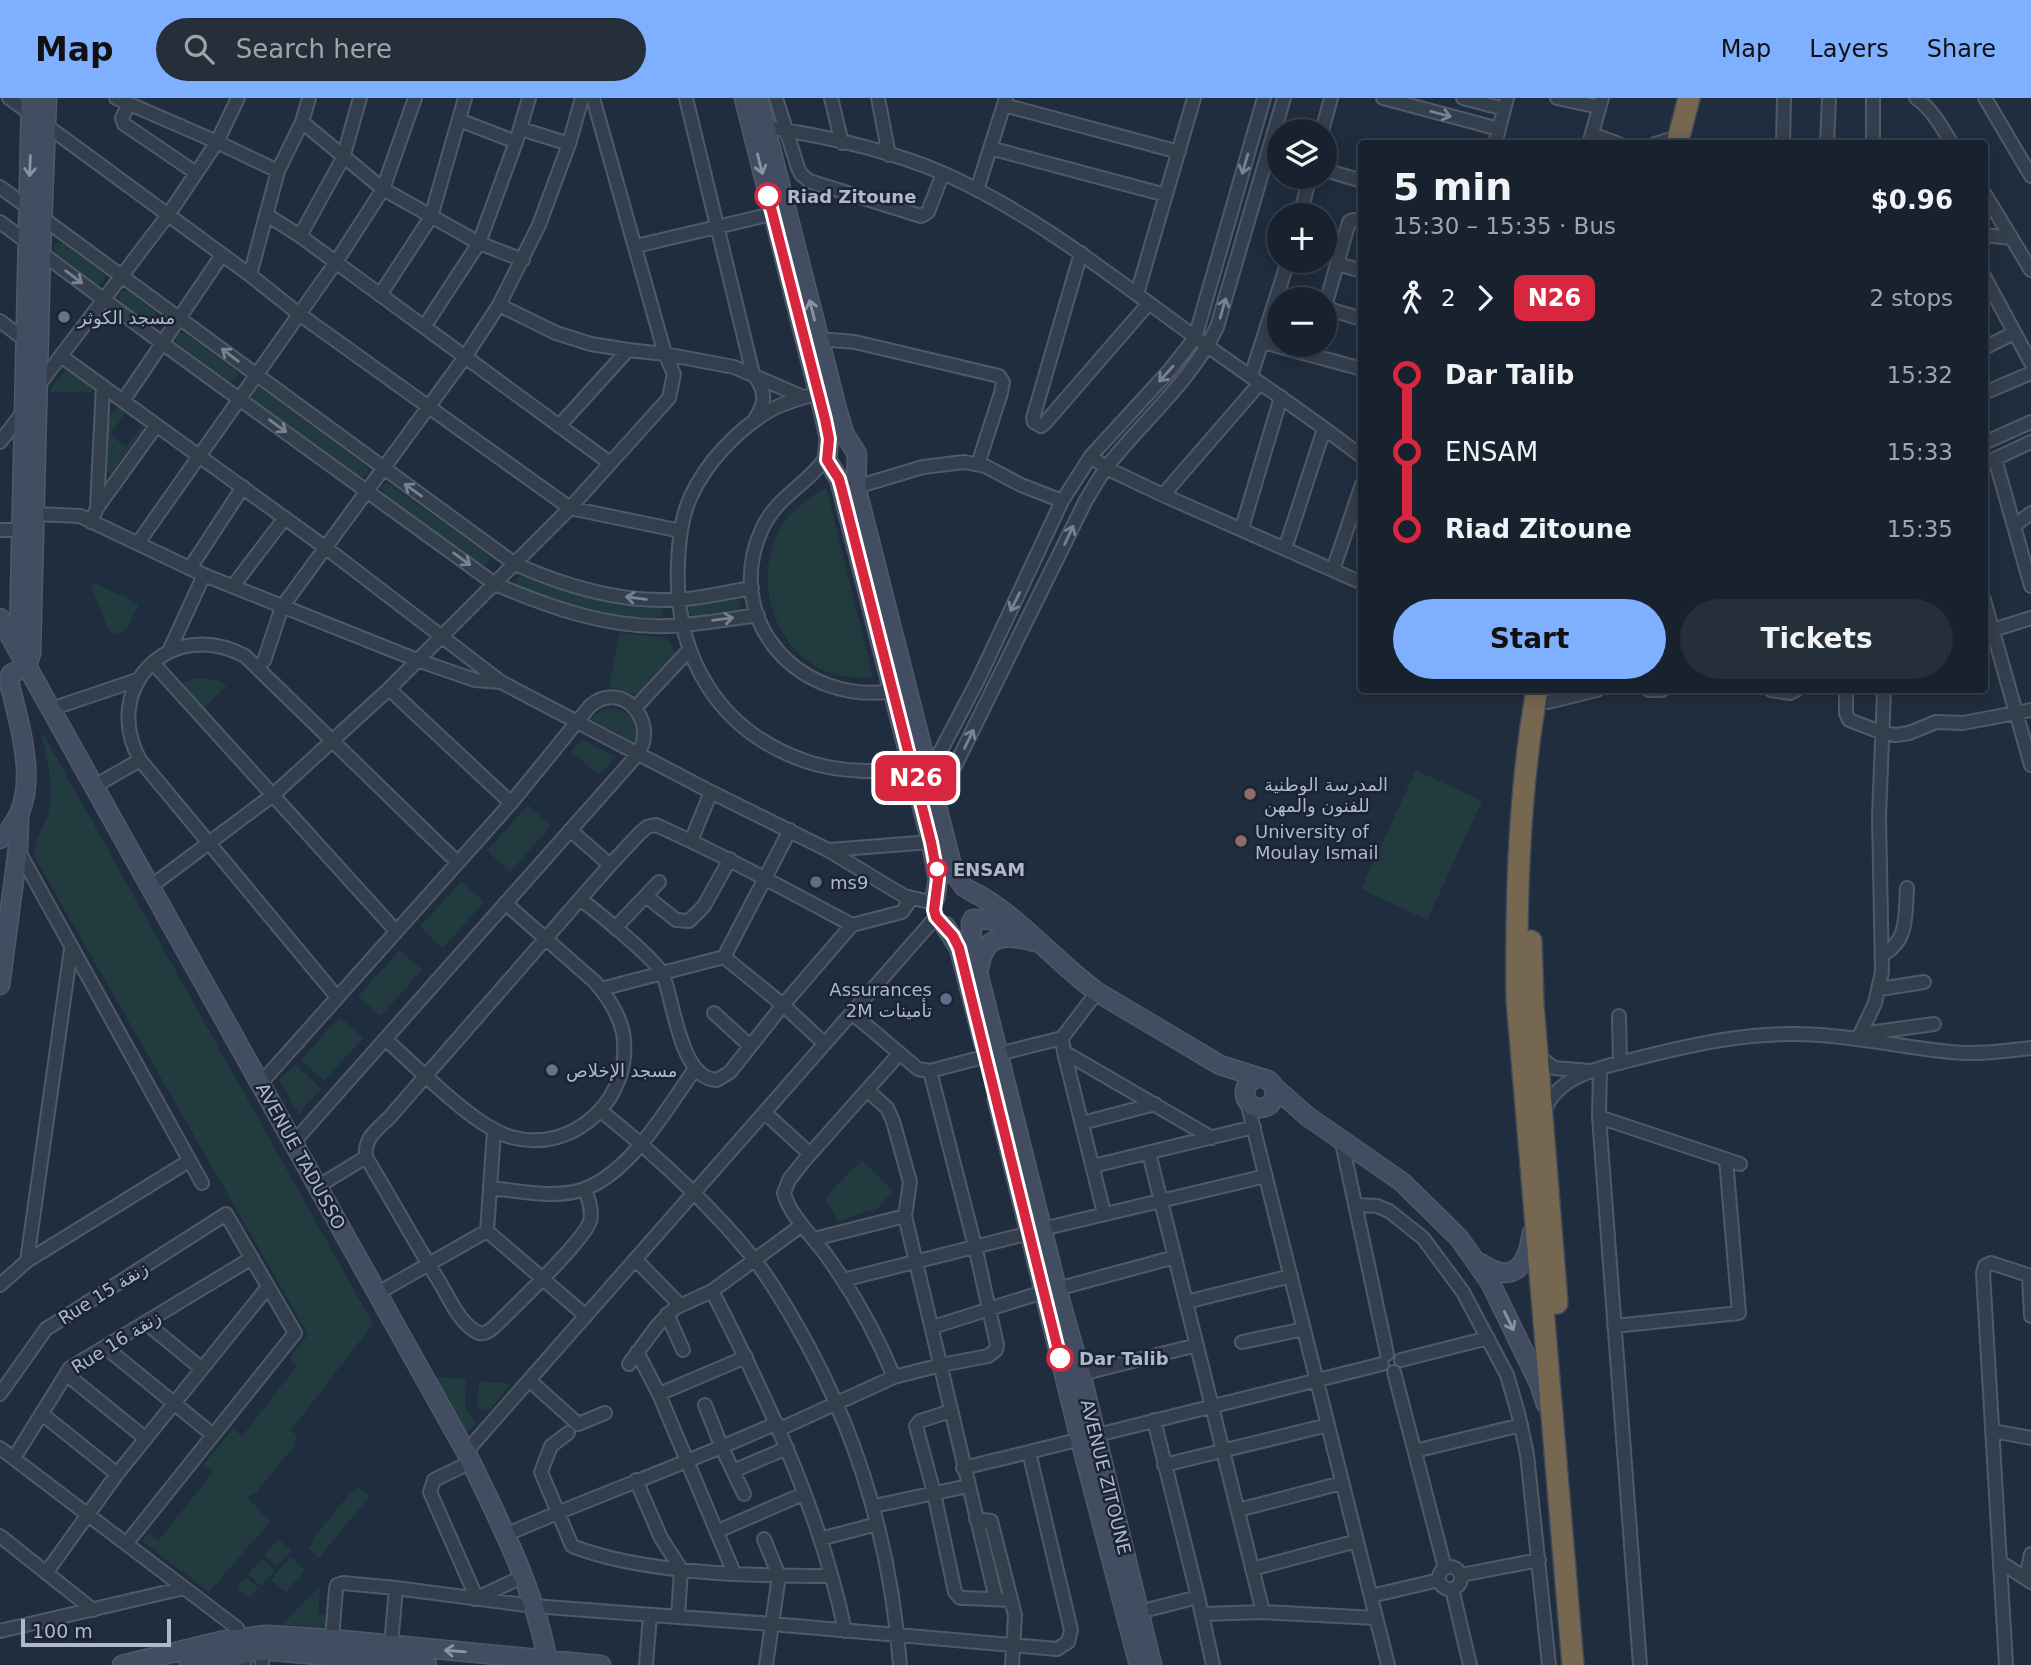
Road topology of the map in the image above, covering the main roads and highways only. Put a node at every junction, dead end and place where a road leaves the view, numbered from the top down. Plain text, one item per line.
1 (47, 98) edge
2 (744, 98) edge
3 (758, 98) edge
4 (1689, 98) edge
5 (1703, 98) edge
6 (37, 112) edge
7 (1682, 140) edge
8 (1682, 140) edge
9 (32, 341) junction
10 (852, 446) junction
11 (827, 463) junction
12 (855, 464) junction
13 (0, 618) edge
14 (14, 666) edge
15 (1545, 694) edge
16 (926, 765) junction
17 (19, 817) junction
18 (0, 840) edge
19 (966, 888) junction
20 (938, 911) junction
21 (972, 920) junction
22 (1034, 939) junction
23 (978, 973) junction
24 (0, 985) edge
25 (993, 1055) junction
26 (1220, 1065) junction
27 (1267, 1082) junction
28 (1254, 1109) junction
29 (1307, 1116) junction
30 (1535, 1215) junction
31 (1477, 1261) junction
32 (1051, 1290) junction
33 (1553, 1428) junction
34 (1088, 1436) junction
35 (220, 1654) edge
36 (252, 1654) edge
37 (548, 1662) edge
38 (122, 1665) edge
39 (189, 1665) edge
40 (427, 1665) edge
41 (601, 1665) edge
42 (1139, 1665) edge
43 (1152, 1665) edge
44 (1573, 1665) edge
45 (1585, 1665) edge

1 - 6 main road
2 -> 11 main road, AVENUE ZITOUNE
10 -> 3 main road, AVENUE ZITOUNE
4 - 7 highway
5 - 8 highway
6 - 9 main road
9 - 14 main road
9 - 14 main road
10 - 11 main road
10 - 12 main road, AVENUE ZITOUNE
11 - 12 main road
11 - 16 main road, AVENUE ZITOUNE
12 - 16 main road, AVENUE ZITOUNE
13 - 14 main road, AVENUE TADUSSO
14 - 17 main road
14 - 37 main road, AVENUE TADUSSO
15 - 30 highway
15 - 45 highway
16 - 19 main road, AVENUE ZITOUNE
16 - 20 main road, AVENUE ZITOUNE
17 - 18 main road
17 - 24 main road
19 - 20 main road
19 - 21 main road
19 - 22 main road
20 - 21 main road
20 - 25 main road, AVENUE ZITOUNE
21 - 22 main road
21 - 23 main road, AVENUE ZITOUNE
22 - 23 main road
22 - 26 main road
23 - 25 main road, AVENUE ZITOUNE
25 - 32 main road, AVENUE ZITOUNE
26 - 27 main road
26 - 28 main road
27 - 28 main road
27 - 28 main road
27 - 29 main road
28 - 29 main road
29 - 31 main road
30 - 31 main road
30 - 33 highway
31 -> 33 main road
32 - 34 main road, AVENUE ZITOUNE
32 - 34 main road, AVENUE ZITOUNE
33 - 44 highway
34 - 42 main road, AVENUE ZITOUNE
34 - 43 main road, AVENUE ZITOUNE
35 - 36 main road
35 - 38 main road
35 - 39 main road
37 -> 36 main road
36 - 40 main road
37 - 41 main road

